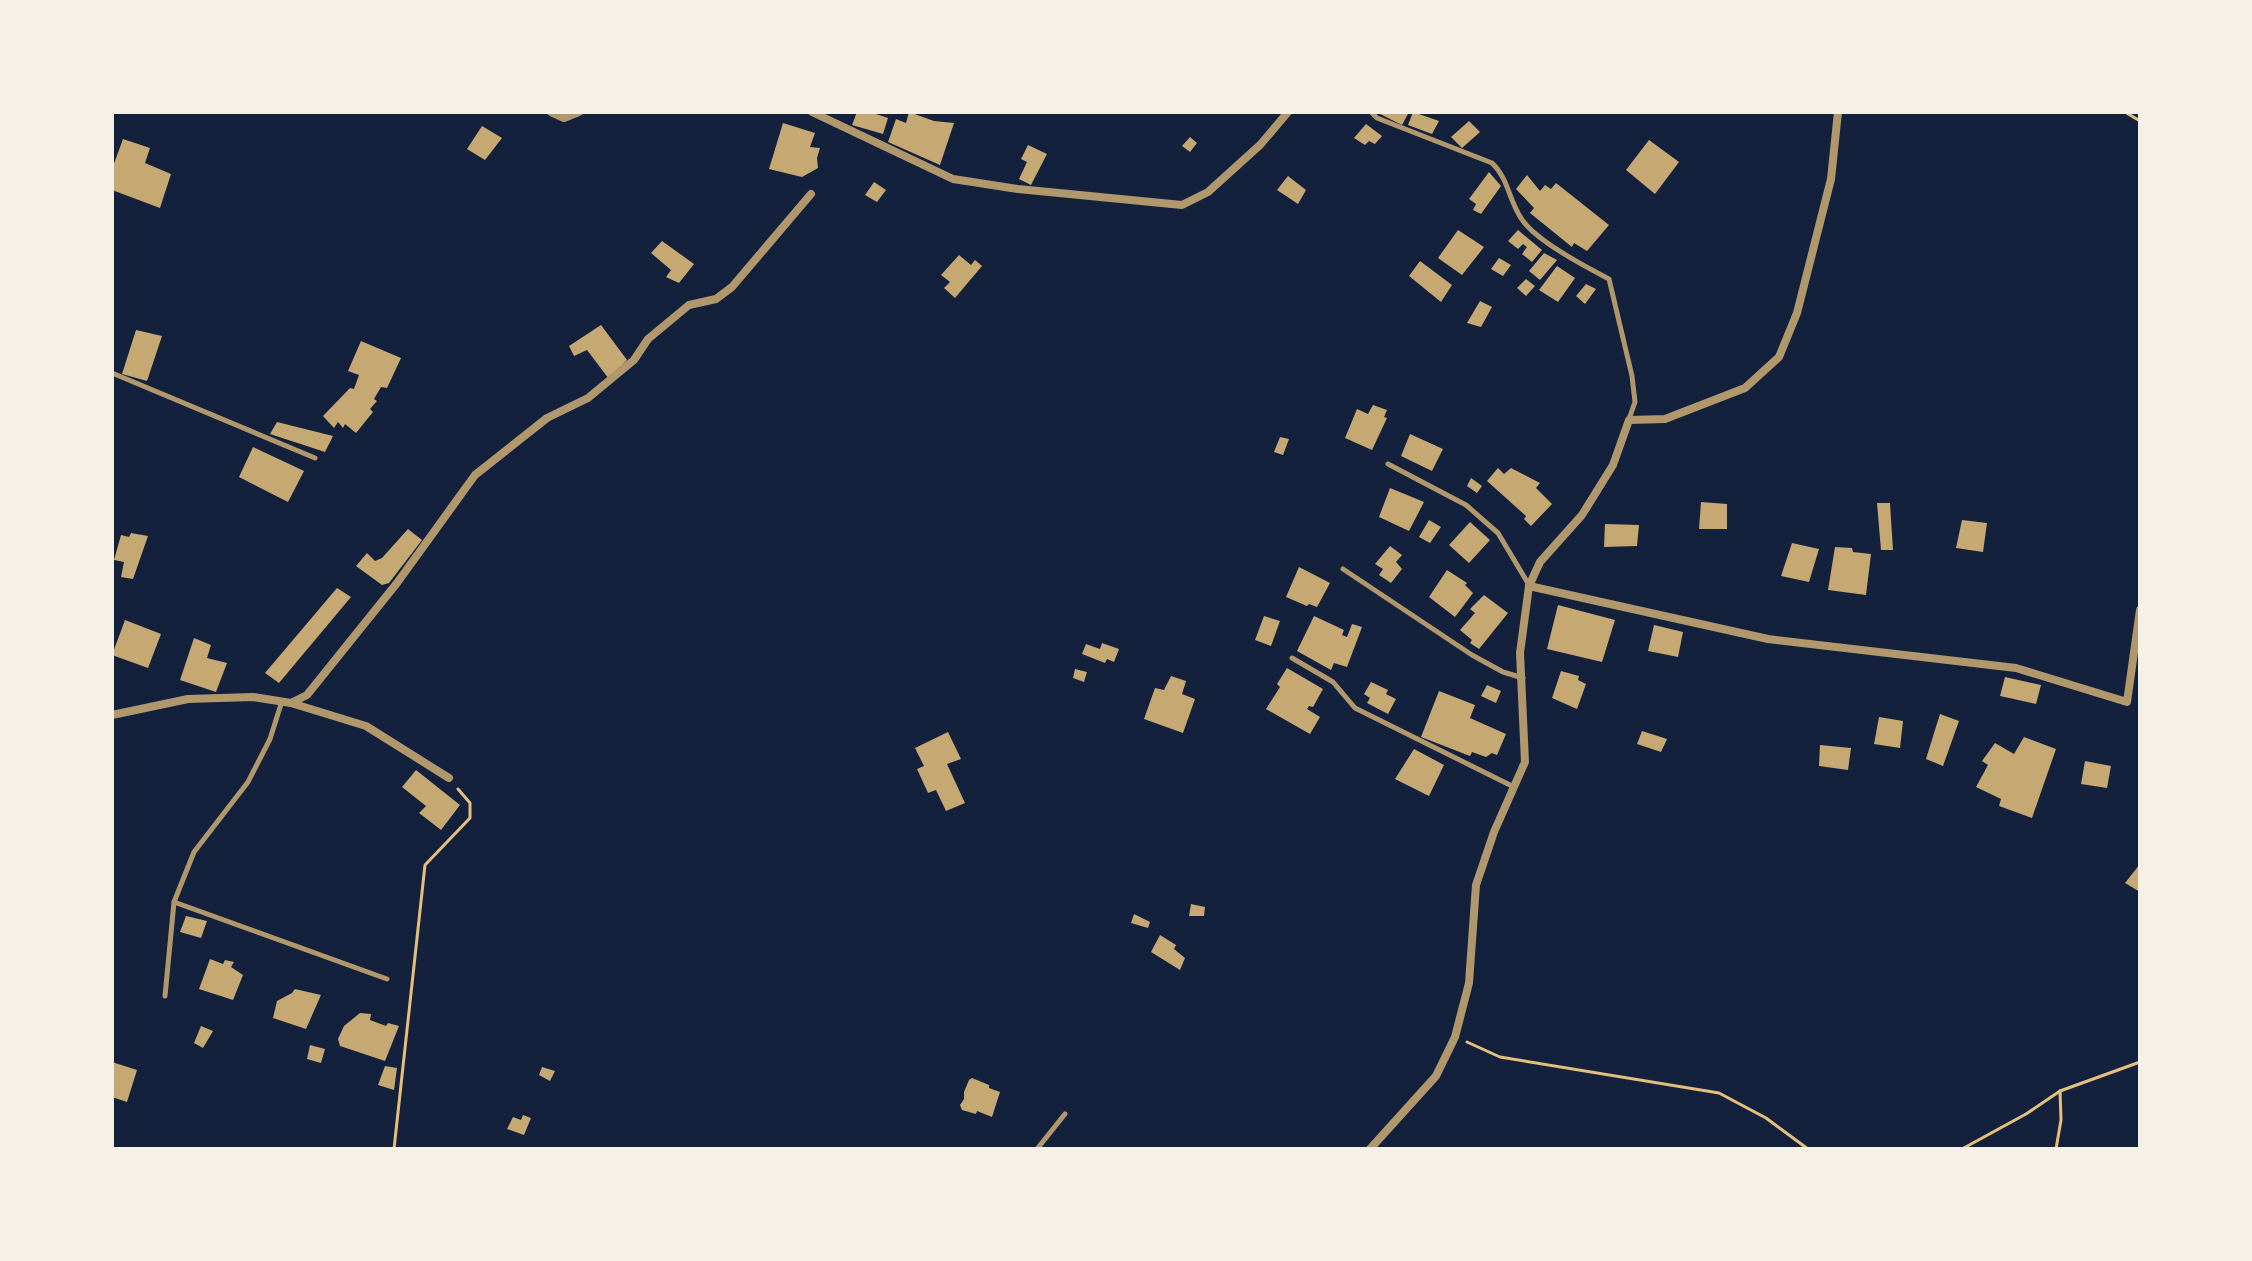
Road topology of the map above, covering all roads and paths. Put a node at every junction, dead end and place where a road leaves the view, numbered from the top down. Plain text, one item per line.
1 (551, 112) edge
2 (579, 112) edge
3 (812, 112) edge
4 (1288, 112) edge
5 (1371, 112) edge
6 (1838, 112) edge
7 (2125, 112) edge
8 (2140, 121) edge
9 (811, 194) dead end
10 (112, 373) edge
11 (1629, 420) junction
12 (315, 458) dead end
13 (1388, 464) dead end
14 (1343, 569) dead end
15 (1529, 586) junction
16 (2140, 610) edge
17 (1292, 658) dead end
18 (1523, 678) junction
19 (287, 702) junction
20 (112, 715) edge
21 (449, 778) joint
22 (1515, 787) junction
23 (174, 902) junction
24 (387, 979) dead end
25 (165, 996) dead end
26 (1455, 1037) junction
27 (2140, 1062) edge
28 (2060, 1091) junction
29 (1065, 1114) dead end
30 (394, 1149) edge
31 (1037, 1149) edge
32 (1370, 1149) edge
33 (1808, 1149) edge
34 (1962, 1149) edge
35 (2056, 1149) edge

1 - 2 street
3 - 4 street
5 - 11 lane
6 - 11 street
7 - 8 path
9 - 19 street
10 - 12 lane
11 - 15 street
13 - 15 lane
14 - 18 lane
15 - 16 street
15 - 18 street
17 - 22 lane
18 - 22 street
19 - 20 street
19 - 21 street
19 - 23 lane
21 - 30 path
22 - 26 street
23 - 24 lane
23 - 25 lane
26 - 32 street
26 - 33 path
27 - 28 path
28 - 34 path
28 - 35 path
29 - 31 lane

